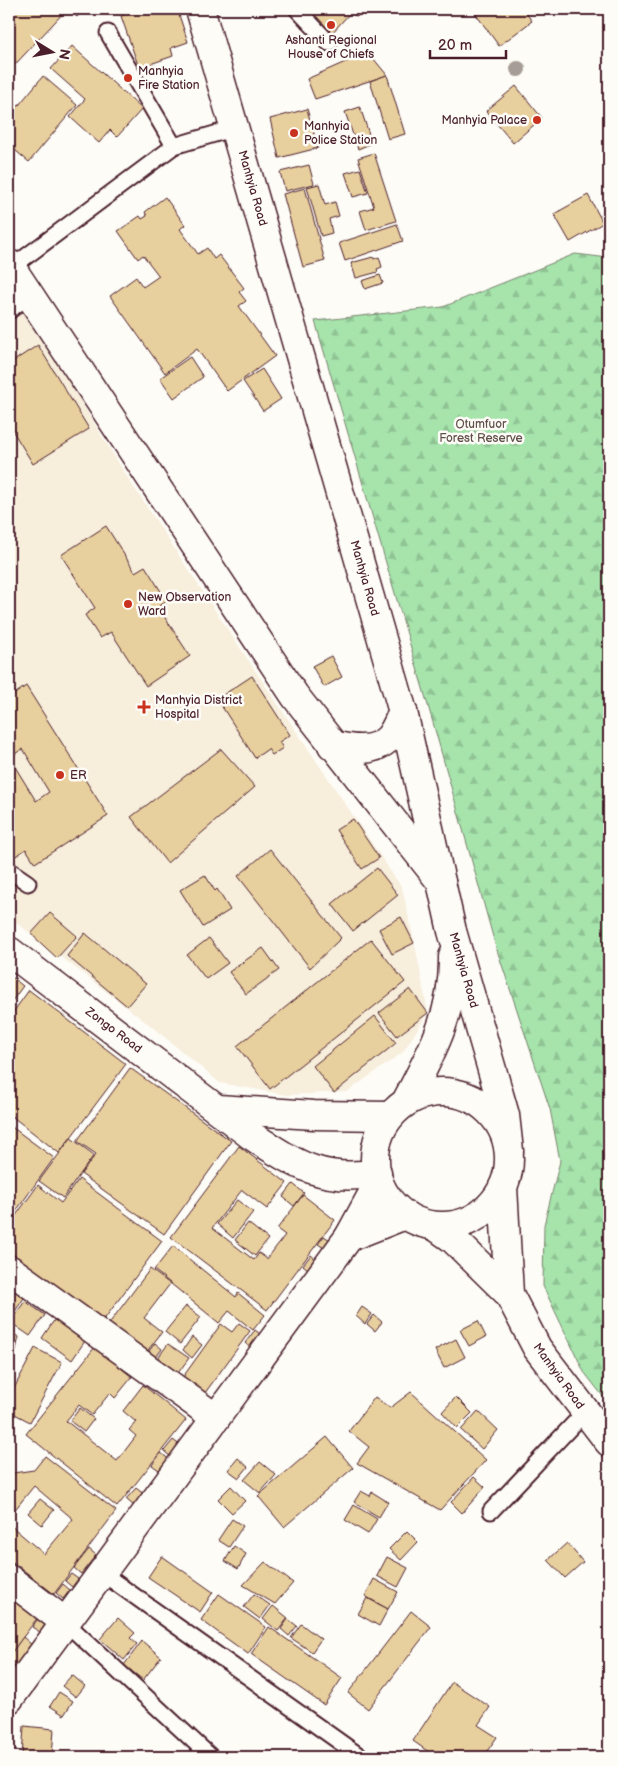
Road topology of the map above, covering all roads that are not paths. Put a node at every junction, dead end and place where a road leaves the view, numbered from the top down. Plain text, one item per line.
1 (200, 9) edge
2 (297, 9) edge
3 (108, 33) dead end
4 (329, 43) dead end
5 (235, 128) junction
6 (174, 146) junction
7 (10, 266) edge
8 (30, 294) junction
9 (9, 311) edge
10 (403, 712) junction
11 (332, 745) junction
12 (9, 870) edge
13 (441, 882) junction
14 (28, 883) dead end
15 (452, 931) junction
16 (9, 951) edge
17 (399, 1108) junction
18 (218, 1109) junction
19 (509, 1151) junction
20 (378, 1178) junction
21 (503, 1188) junction
22 (405, 1215) junction
23 (435, 1226) junction
24 (349, 1237) junction
25 (9, 1268) edge
26 (509, 1294) junction
27 (585, 1412) junction
28 (216, 1418) junction
29 (609, 1442) edge
30 (491, 1511) dead end
31 (102, 1573) junction
32 (9, 1580) edge
33 (65, 1622) junction
34 (9, 1699) edge
35 (211, 1757) edge
36 (361, 1757) edge

1 - 5 street, Manhyia Road
2 - 4 lane
3 - 6 lane
5 - 6 lane
5 - 10 street, Manhyia Road
6 - 7 lane
7 - 8 street
8 - 9 lane
8 - 11 street
10 - 11 street
10 - 13 street, Manhyia Road
11 - 13 street
12 - 14 lane
13 - 15 street, Manhyia Road
15 - 17 street
15 - 19 street, Manhyia Road
16 - 18 street, Zongo Road
17 - 18 street
17 - 19 street
17 - 20 street
18 - 20 street, Zongo Road
19 - 21 street
20 - 22 street
20 - 24 street
21 - 23 street
21 - 26 street, Manhyia Road
22 - 23 street
22 - 24 street
23 - 26 street
24 - 28 street
25 - 28 street
26 - 27 street, Manhyia Road
27 - 29 street, Manhyia Road
27 - 30 lane
28 - 31 street
31 - 33 street
31 - 36 lane
32 - 33 street
33 - 34 street
33 - 35 lane

